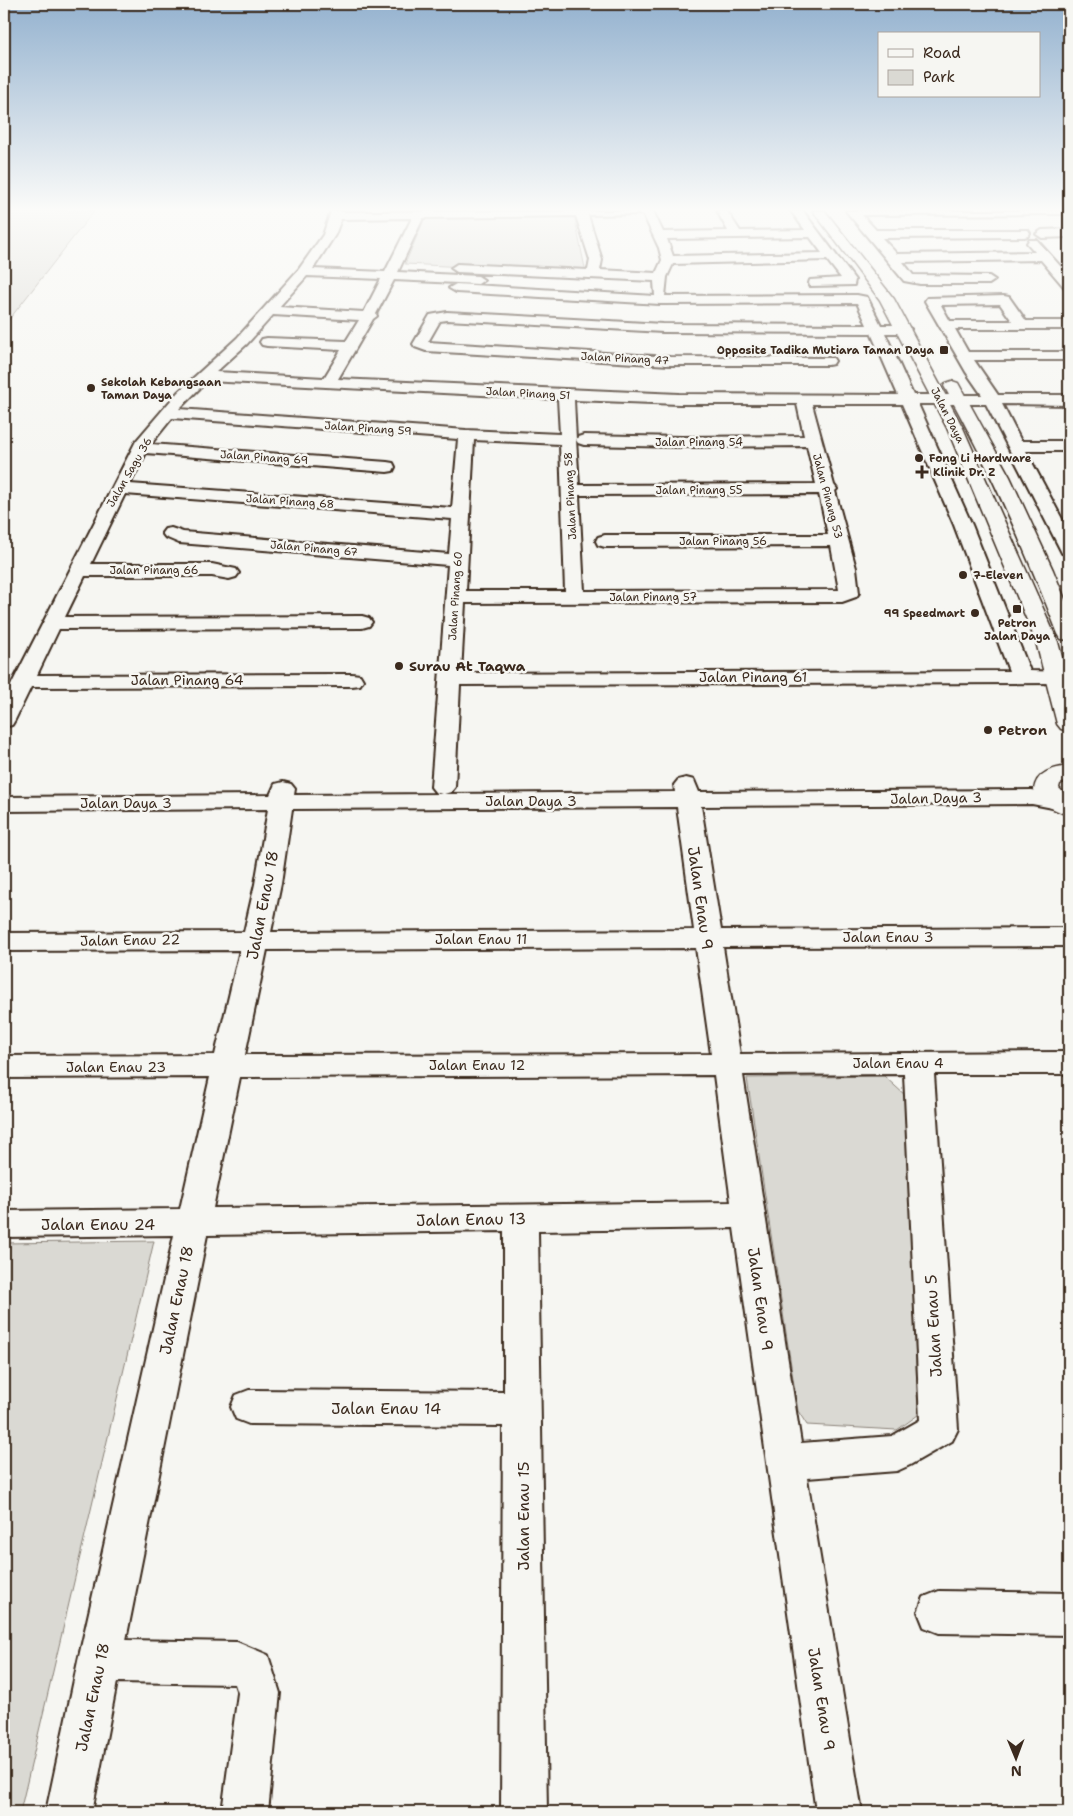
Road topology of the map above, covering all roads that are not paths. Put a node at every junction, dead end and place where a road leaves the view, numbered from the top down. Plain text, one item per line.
1 (283, 296) edge
2 (381, 296) edge
3 (561, 296) edge
4 (661, 296) edge
5 (832, 296) edge
6 (885, 296) edge
7 (897, 296) edge
8 (270, 311) junction
9 (370, 316) junction
10 (550, 322) junction
11 (1022, 325) junction
12 (1069, 325) edge
13 (946, 326) junction
14 (663, 328) junction
15 (875, 329) junction
16 (904, 329) junction
17 (920, 332) dead end
18 (267, 342) dead end
19 (351, 346) junction
20 (964, 356) junction
21 (1069, 356) edge
22 (670, 361) junction
23 (828, 361) dead end
24 (944, 372) dead end
25 (202, 376) junction
26 (328, 383) junction
27 (1069, 389) edge
28 (566, 395) junction
29 (990, 396) junction
30 (907, 398) junction
31 (679, 399) junction
32 (803, 399) junction
33 (950, 399) junction
34 (1069, 400) edge
35 (169, 413) junction
36 (466, 435) junction
37 (576, 440) junction
38 (813, 441) junction
39 (1016, 446) junction
40 (1069, 446) edge
41 (140, 448) junction
42 (387, 466) dead end
43 (118, 488) junction
44 (828, 489) junction
45 (570, 490) junction
46 (460, 514) junction
47 (963, 525) junction
48 (998, 526) junction
49 (171, 533) dead end
50 (840, 540) junction
51 (606, 542) dead end
52 (1069, 549) edge
53 (458, 560) junction
54 (78, 570) junction
55 (229, 573) dead end
56 (849, 593) joint
57 (455, 597) junction
58 (575, 597) junction
59 (362, 622) dead end
60 (52, 623) junction
61 (1069, 634) edge
62 (1021, 675) junction
63 (1057, 677) junction
64 (450, 679) junction
65 (352, 680) dead end
66 (23, 681) junction
67 (4, 720) edge
68 (1069, 724) edge
69 (1064, 772) edge
70 (443, 787) junction
71 (4, 791) edge
72 (686, 792) junction
73 (281, 796) junction
74 (4, 804) edge
75 (1063, 805) edge
76 (1069, 937) edge
77 (707, 938) junction
78 (256, 939) junction
79 (4, 942) edge
80 (918, 1063) junction
81 (1069, 1063) edge
82 (726, 1064) junction
83 (228, 1066) junction
84 (4, 1068) edge
85 (749, 1215) junction
86 (521, 1219) junction
87 (192, 1223) junction
88 (4, 1224) edge
89 (250, 1407) dead end
90 (522, 1408) junction
91 (785, 1462) junction
92 (939, 1612) dead end
93 (1069, 1614) edge
94 (100, 1661) junction
95 (69, 1812) edge
96 (245, 1812) edge
97 (524, 1812) edge
98 (839, 1812) edge

1 - 8 street, Jalan Sagu 36
2 - 9 street
3 - 10 street
4 - 14 street
5 - 15 street
6 - 16 main road, Jalan Daya
7 - 17 main road
8 - 9 street
8 - 25 street, Jalan Sagu 36
9 - 19 street
10 - 14 street
10 - 22 street, Jalan Pinang 47
11 - 12 street
11 - 13 street
11 - 13 street
13 - 20 street
14 - 15 street
14 - 22 street
15 - 16 street
15 - 30 street
16 - 33 main road, Jalan Daya
18 - 19 street
19 - 26 street
20 - 21 street
20 - 29 street
22 - 23 street, Jalan Pinang 47
22 - 31 street
24 - 33 main road, Jalan Daya
25 - 26 street, Jalan Pinang 51
25 - 35 street, Jalan Sagu 36
26 - 28 street, Jalan Pinang 51
27 - 29 street
28 - 31 street, Jalan Pinang 51
28 - 37 street, Jalan Pinang 58
29 - 33 street, Jalan Pinang 51
29 - 34 street
29 - 39 street
30 - 32 street, Jalan Pinang 51
30 - 33 street, Jalan Pinang 51
30 - 47 street
31 - 32 street, Jalan Pinang 51
32 - 38 street, Jalan Pinang 53
33 - 48 main road, Jalan Daya
33 - 61 main road, Jalan Daya
35 - 36 street, Jalan Pinang 59
35 - 41 street, Jalan Sagu 36
36 - 37 street, Jalan Pinang 59
36 - 46 street, Jalan Pinang 60
37 - 38 street, Jalan Pinang 54
37 - 45 street, Jalan Pinang 58
38 - 44 street, Jalan Pinang 53
39 - 40 street
39 - 52 street
41 - 42 street, Jalan Pinang 69
41 - 43 street, Jalan Sagu 36
43 - 46 street, Jalan Pinang 68
43 - 54 street, Jalan Sagu 36
44 - 45 street, Jalan Pinang 55
44 - 50 street, Jalan Pinang 53
45 - 58 street, Jalan Pinang 58
46 - 53 street, Jalan Pinang 60
47 - 48 street
47 - 62 street
48 - 63 main road, Jalan Daya
49 - 53 street, Jalan Pinang 67
50 - 51 street, Jalan Pinang 56
50 - 56 street, Jalan Pinang 53
53 - 57 street, Jalan Pinang 60
54 - 55 street, Jalan Pinang 66
54 - 60 street, Jalan Sagu 36
56 - 58 street, Jalan Pinang 57
57 - 58 street, Jalan Pinang 57
57 - 64 street, Jalan Pinang 60
59 - 60 street
60 - 66 street, Jalan Sagu 36
62 - 63 street, Jalan Pinang 61
62 - 64 street, Jalan Pinang 61
63 - 68 main road, Jalan Daya
64 - 70 street, Jalan Pinang 60
65 - 66 street, Jalan Pinang 64
66 - 67 street, Jalan Sagu 36
69 - 72 street, Jalan Daya 3
69 - 75 main road
70 - 72 street, Jalan Daya 3
70 - 73 street, Jalan Daya 3
71 - 73 street, Jalan Daya 3
72 - 73 street, Jalan Daya 3
72 - 75 street, Jalan Daya 3
72 - 77 street, Jalan Enau 9
73 - 74 street, Jalan Daya 3
73 - 78 street, Jalan Enau 18
76 - 77 street, Jalan Enau 3
77 - 78 street, Jalan Enau 11
77 - 82 street, Jalan Enau 9
78 - 79 street, Jalan Enau 22
78 - 83 street, Jalan Enau 18
80 - 81 street, Jalan Enau 4
80 - 82 street, Jalan Enau 4
80 - 91 street, Jalan Enau 5
82 - 83 street, Jalan Enau 12
82 - 85 street, Jalan Enau 9
83 - 84 street, Jalan Enau 23
83 - 87 street, Jalan Enau 18
85 - 86 street, Jalan Enau 13
85 - 91 street, Jalan Enau 9
86 - 87 street, Jalan Enau 13
86 - 90 street, Jalan Enau 15
87 - 88 street, Jalan Enau 24
87 - 94 street, Jalan Enau 18
89 - 90 street, Jalan Enau 14
90 - 97 street, Jalan Enau 15
91 - 98 street, Jalan Enau 9
92 - 93 street
94 - 95 street, Jalan Enau 18
94 - 96 street

